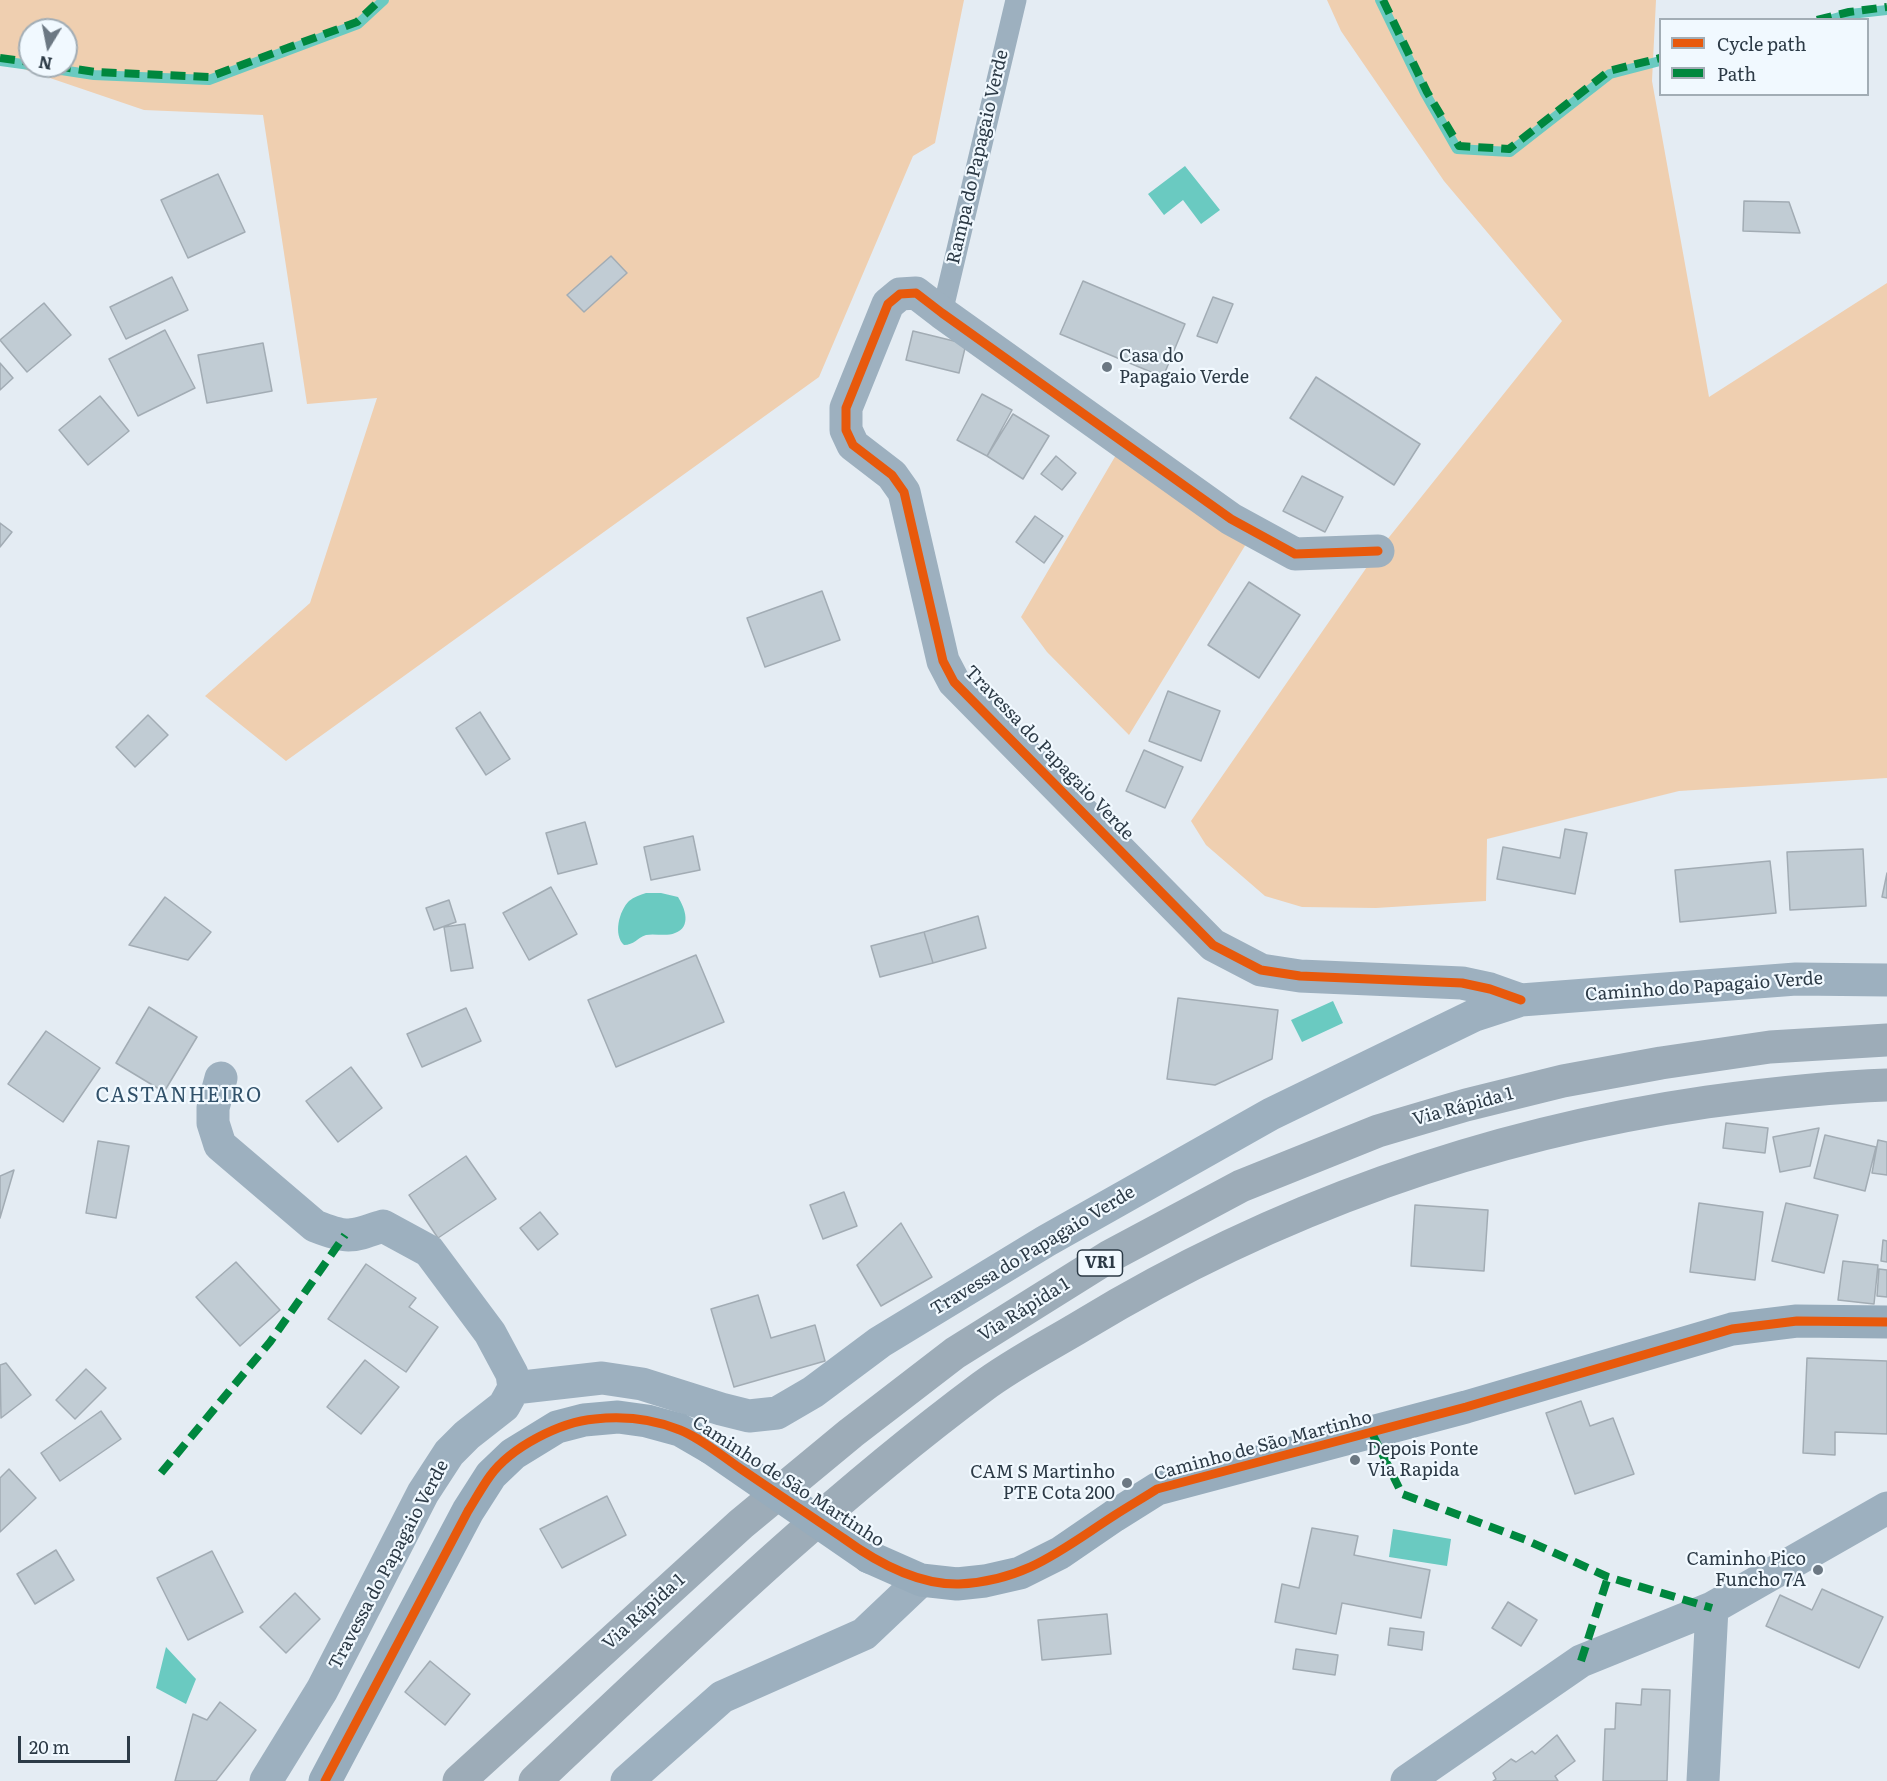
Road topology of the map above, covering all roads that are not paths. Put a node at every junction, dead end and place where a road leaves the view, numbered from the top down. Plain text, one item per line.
1 (1016, 0) edge
2 (942, 313) junction
3 (1378, 551) dead end
4 (1887, 980) edge
5 (1521, 1000) junction
6 (1887, 1040) edge
7 (221, 1078) dead end
8 (1887, 1085) edge
9 (1887, 1322) edge
10 (514, 1388) junction
11 (1887, 1508) edge
12 (921, 1580) junction
13 (1712, 1608) junction
14 (266, 1781) edge
15 (325, 1781) edge
16 (459, 1781) edge
17 (535, 1781) edge
18 (627, 1781) edge
19 (1407, 1781) edge
20 (1703, 1781) edge

1 - 2 lane, Rampa do Papagaio Verde
2 - 3 street, Travessa do Papagaio Verde
2 - 5 street, Travessa do Papagaio Verde
4 - 5 street, Caminho do Papagaio Verde
5 - 10 street, Travessa do Papagaio Verde
6 - 16 highway, Via Rápida 1 / VR1
7 - 10 street
8 - 17 highway, VR1
9 - 12 street, Caminho de São Martinho
10 - 14 street, Travessa do Papagaio Verde
11 - 13 street
12 - 15 street, Caminho de São Martinho, bridge
12 - 18 street
13 - 19 street
13 - 20 street

